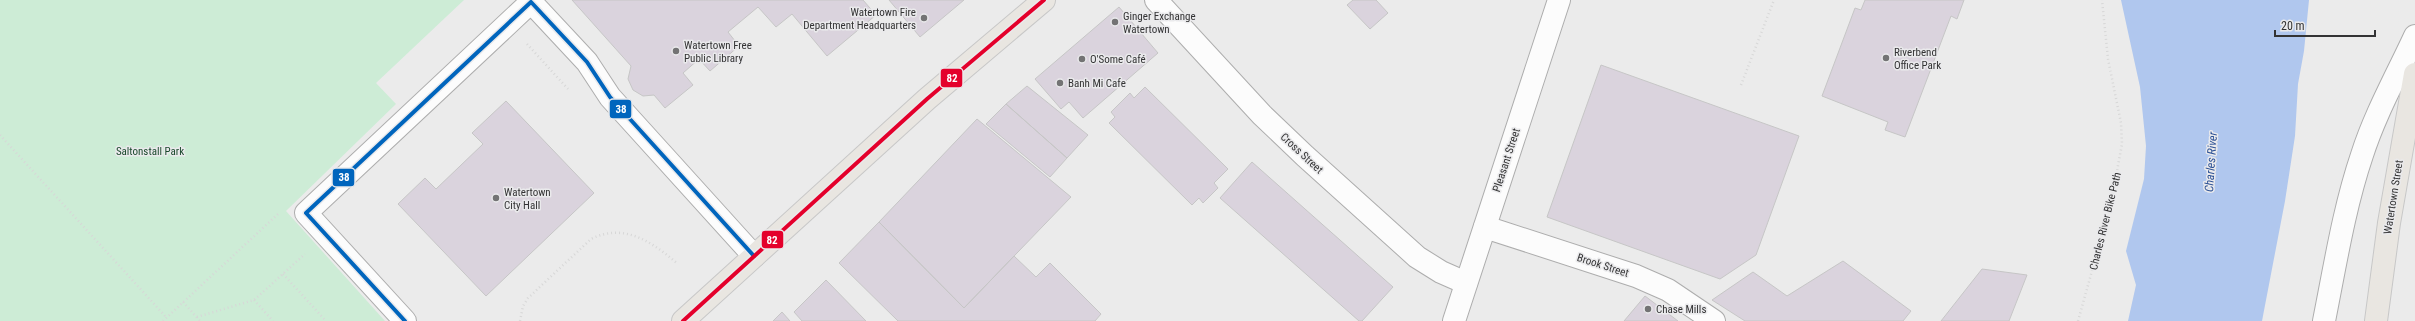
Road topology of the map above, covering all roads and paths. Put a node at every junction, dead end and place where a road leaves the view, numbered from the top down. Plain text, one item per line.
1 (1044, 0) edge
2 (1156, 0) edge
3 (1559, 0) edge
4 (1774, 0) edge
5 (2102, 0) edge
6 (2415, 36) edge
7 (2415, 74) edge
8 (1741, 84) dead end
9 (0, 135) edge
10 (281, 211) dead end
11 (1485, 227) junction
12 (307, 253) dead end
13 (754, 256) junction
14 (678, 264) dead end
15 (283, 274) junction
16 (1466, 283) junction
17 (254, 300) junction
18 (183, 302) junction
19 (166, 317) junction
20 (197, 317) junction
21 (163, 321) edge
22 (200, 321) edge
23 (273, 321) edge
24 (326, 321) edge
25 (405, 321) edge
26 (520, 321) edge
27 (683, 321) edge
28 (1454, 321) edge
29 (1714, 321) edge
30 (2078, 321) edge
31 (2324, 321) edge
32 (2376, 321) edge

1 - 13 main road
2 - 16 street, Cross Street
3 - 11 street, Pleasant Street
4 - 8 path
5 - 30 path, Charles River Bike Path
6 - 31 street
7 - 32 main road, Watertown Street
9 - 19 path
10 - 18 path
11 - 16 street, Pleasant Street
11 - 29 street, Brook Street
12 - 15 path
13 - 25 street
13 - 27 main road
14 - 26 path
15 - 17 path
15 - 24 path
16 - 28 street, Pleasant Street
17 - 20 path
17 - 23 path
18 - 19 path
18 - 20 path
19 - 21 path
20 - 22 path

